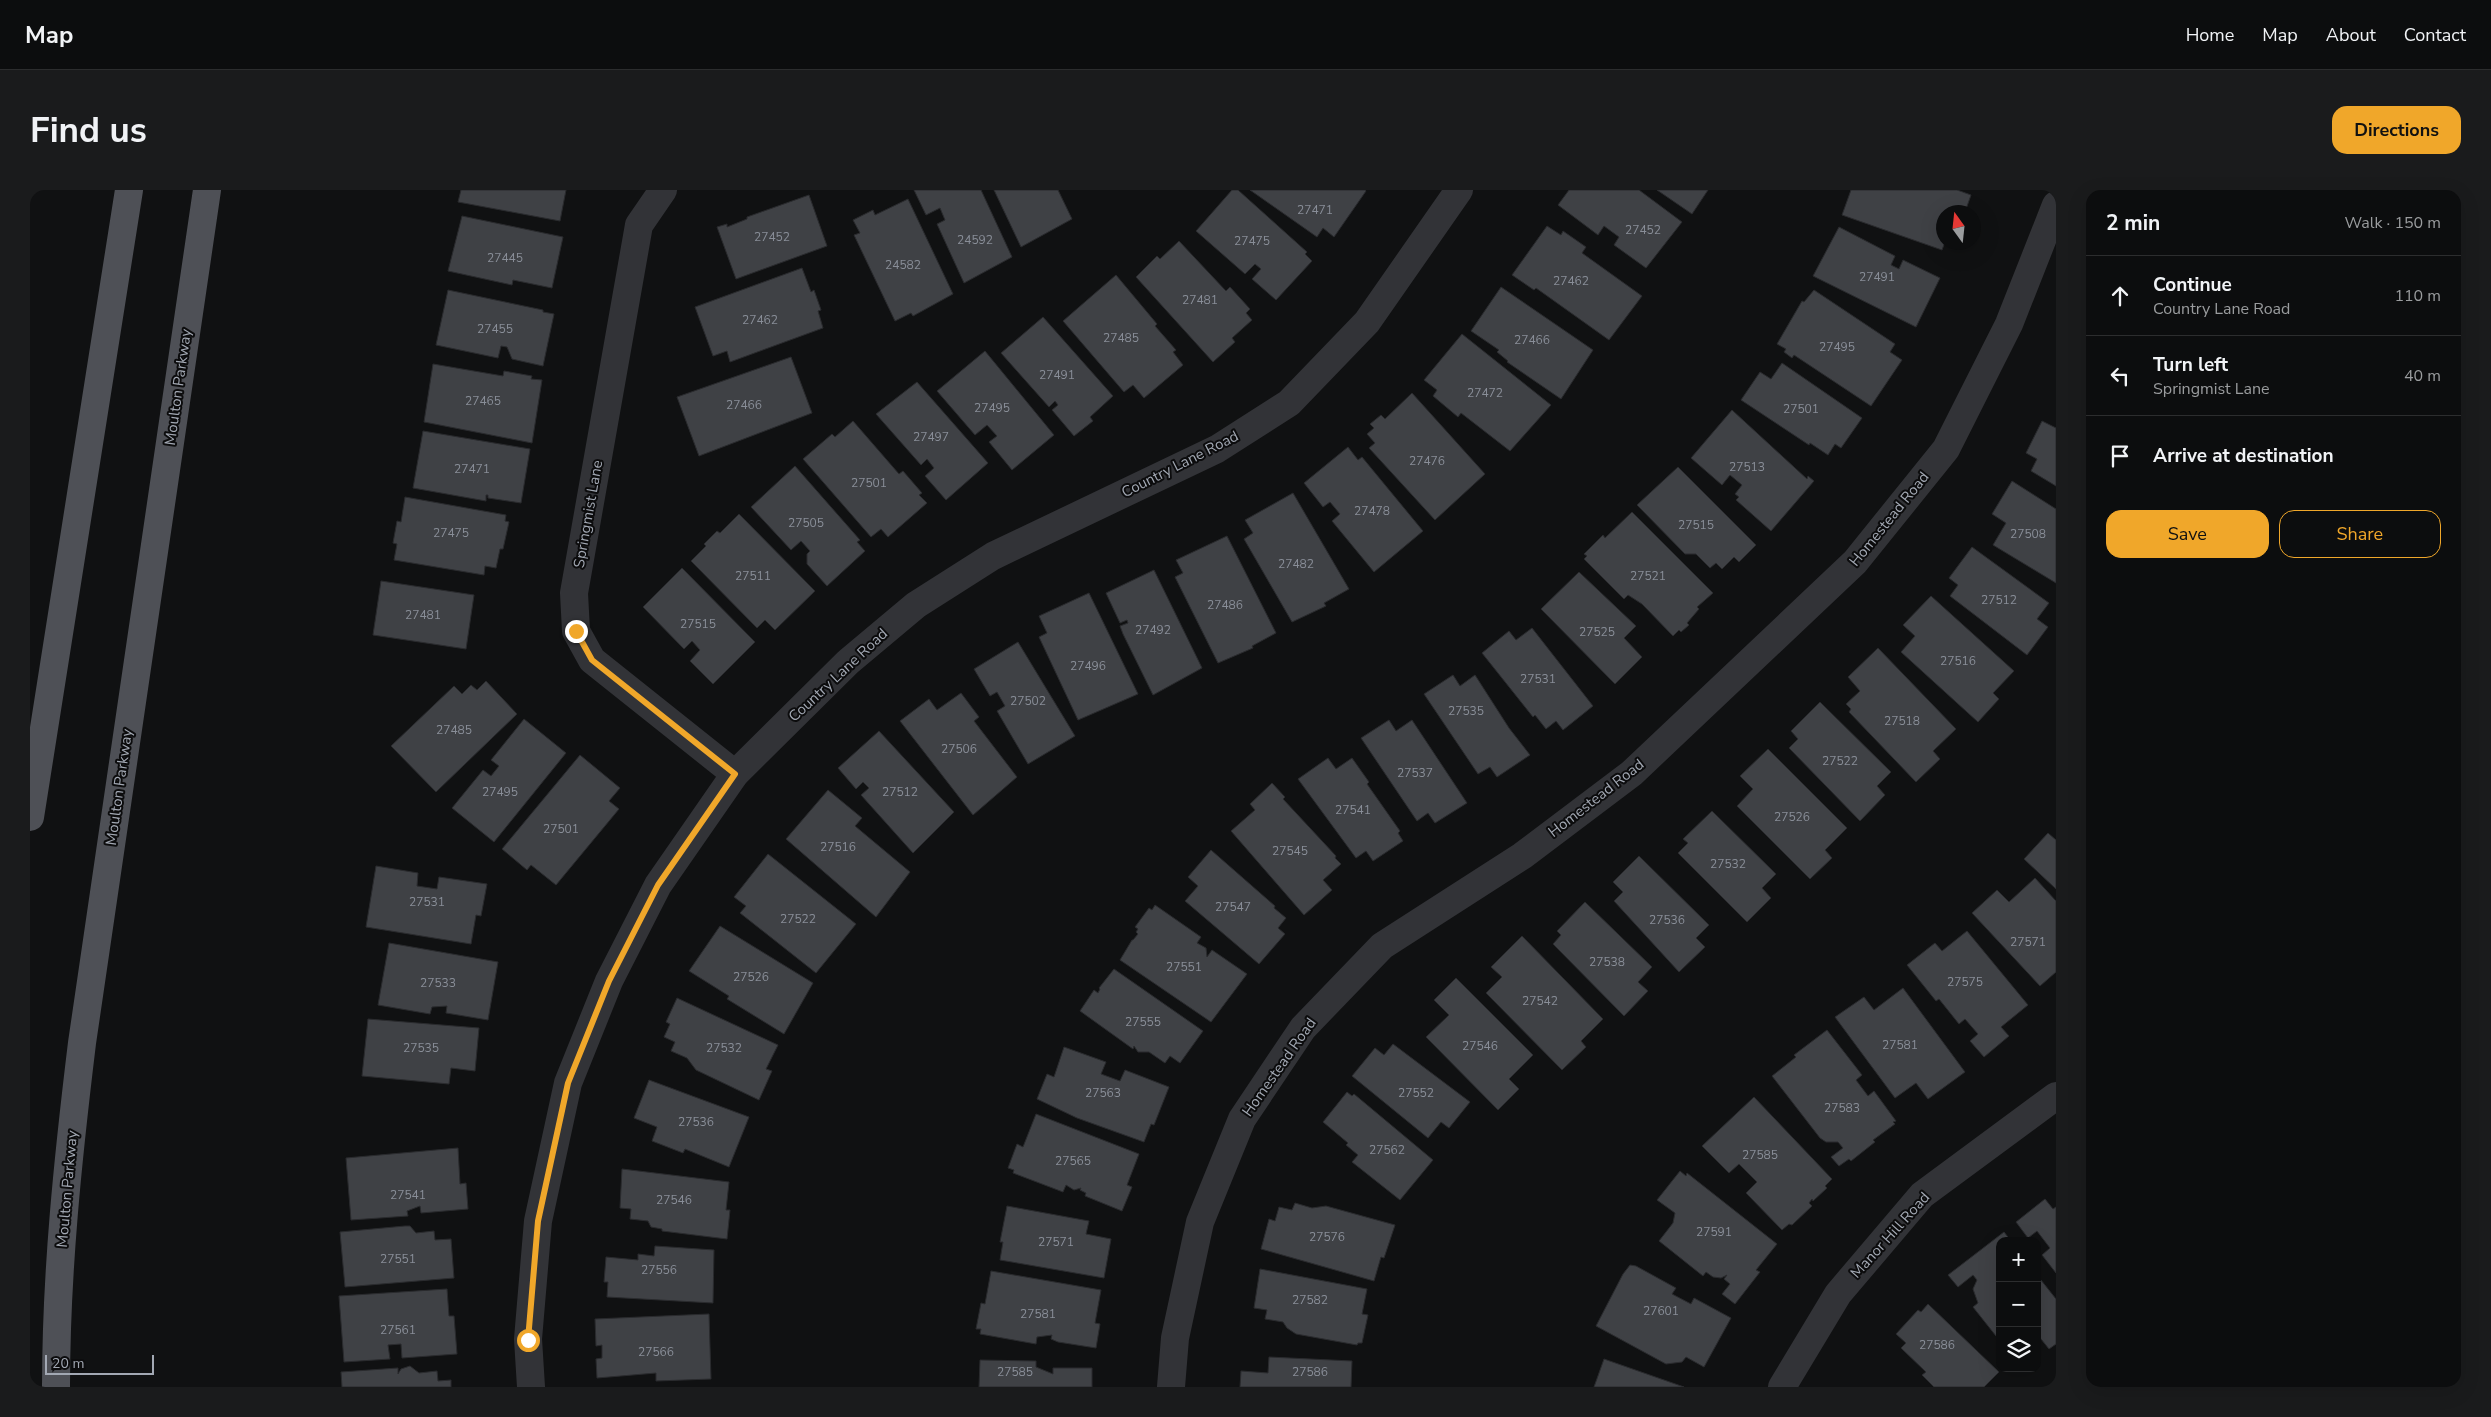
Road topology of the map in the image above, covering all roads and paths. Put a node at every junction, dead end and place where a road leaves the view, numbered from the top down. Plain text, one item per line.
1 (129, 190) edge
2 (207, 190) edge
3 (1459, 190) edge
4 (662, 191) edge
5 (2056, 206) edge
6 (735, 774) junction
7 (30, 817) edge
8 (2056, 1096) edge
9 (56, 1387) edge
10 (531, 1387) edge
11 (1172, 1387) edge
12 (1782, 1387) edge

1 - 7 main road
2 - 9 main road, Moulton Parkway
3 - 6 street, Country Lane Road
4 - 6 street, Springmist Lane
5 - 11 street, Homestead Road
6 - 10 street, Country Lane Road
8 - 12 street, Manor Hill Road

